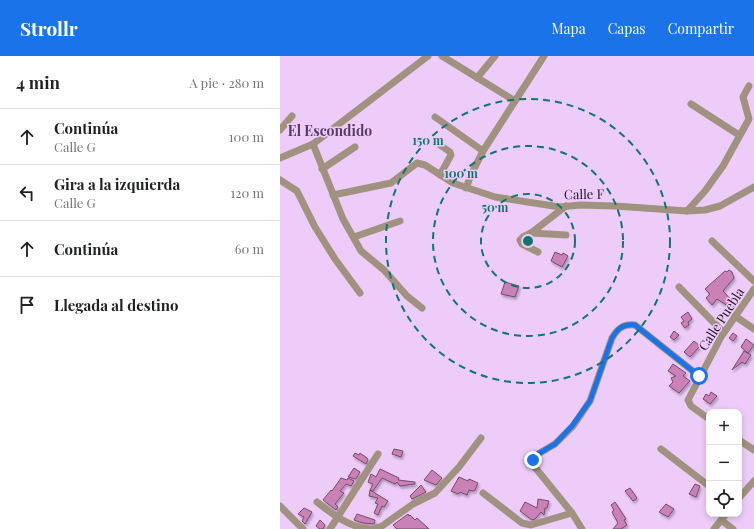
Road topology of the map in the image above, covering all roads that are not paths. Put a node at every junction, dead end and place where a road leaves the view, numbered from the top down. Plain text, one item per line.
1 (428, 56) edge
2 (442, 56) edge
3 (494, 56) edge
4 (544, 56) edge
5 (477, 78) junction
6 (749, 86) dead end
7 (515, 102) junction
8 (691, 104) dead end
9 (292, 116) dead end
10 (435, 117) dead end
11 (280, 130) edge
12 (740, 135) junction
13 (313, 144) junction
14 (440, 145) dead end
15 (355, 147) dead end
16 (483, 151) junction
17 (280, 158) edge
18 (322, 169) junction
19 (440, 175) junction
20 (280, 180) edge
21 (754, 187) edge
22 (466, 188) junction
23 (333, 195) junction
24 (566, 206) junction
25 (687, 211) junction
26 (400, 221) dead end
27 (531, 233) junction
28 (566, 235) dead end
29 (354, 236) junction
30 (712, 241) dead end
31 (538, 252) dead end
32 (754, 281) edge
33 (679, 287) dead end
34 (754, 289) edge
35 (360, 293) dead end
36 (422, 308) dead end
37 (735, 316) junction
38 (754, 329) edge
39 (723, 332) junction
40 (699, 376) junction
41 (706, 417) edge
42 (481, 438) dead end
43 (742, 442) edge
44 (661, 449) dead end
45 (754, 450) edge
46 (378, 454) dead end
47 (754, 480) edge
48 (706, 484) edge
49 (483, 493) dead end
50 (742, 494) edge
51 (317, 502) dead end
52 (280, 506) edge
53 (572, 513) junction
54 (724, 517) edge
55 (338, 518) junction
56 (721, 520) junction
57 (303, 529) edge
58 (330, 529) edge
59 (369, 529) edge
60 (374, 529) edge
61 (582, 529) edge
62 (714, 529) edge
63 (733, 529) edge

1 - 13 street
2 - 5 street
3 - 5 street
4 - 7 street
5 - 7 street
6 - 12 street
7 - 16 street
8 - 12 street
9 - 11 street
10 - 16 street
12 - 25 street
13 - 17 street
13 - 18 street
14 - 19 street
15 - 18 street
16 - 22 street
18 - 23 street
19 - 22 street, Calle F
19 - 23 street, Calle F
20 - 35 street
21 - 25 street, Calle F
22 - 24 street, Calle F
23 - 29 street
24 - 25 street, Calle F
24 - 27 street
26 - 29 street
27 - 28 street
27 - 31 street
29 - 36 street
30 - 32 street
33 - 39 street
34 - 37 street, Calle Puebla
37 - 38 street
37 - 39 street, Calle Puebla
39 - 40 street, Calle Puebla
40 - 41 street, Calle Puebla
40 - 53 street
42 - 60 street
43 - 45 street
44 - 48 street
46 - 55 street
47 - 50 street
49 - 53 street
51 - 55 street
52 - 57 street
53 - 61 street
54 - 56 street
55 - 58 street
55 - 59 street
56 - 62 street
56 - 63 street

